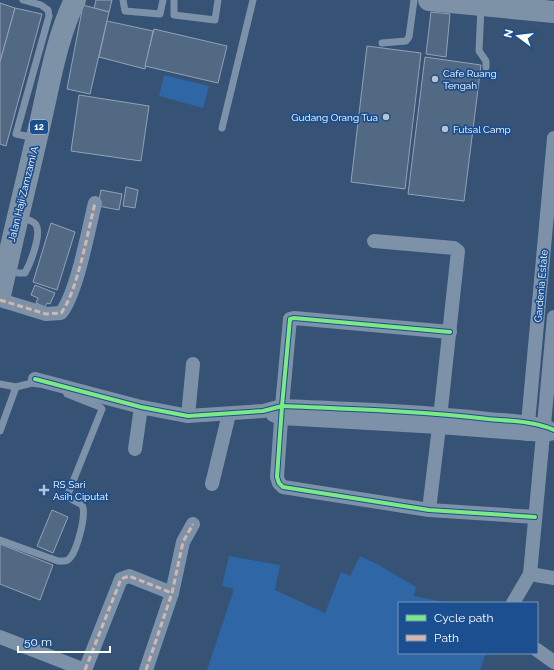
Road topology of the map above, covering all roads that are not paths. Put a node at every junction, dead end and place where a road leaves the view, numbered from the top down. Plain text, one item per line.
1 (23, 0) edge
2 (61, 0) edge
3 (75, 0) edge
4 (123, 0) edge
5 (163, 0) edge
6 (174, 0) edge
7 (218, 0) edge
8 (253, 0) edge
9 (414, 0) edge
10 (429, 0) edge
11 (511, 4) edge
12 (481, 5) junction
13 (547, 10) edge
14 (61, 38) junction
15 (382, 43) dead end
16 (486, 67) dead end
17 (222, 128) dead end
18 (36, 138) junction
19 (554, 138) edge
20 (552, 176) edge
21 (95, 204) dead end
22 (374, 241) dead end
23 (0, 296) edge
24 (0, 300) edge
25 (554, 316) edge
26 (450, 332) junction
27 (193, 364) dead end
28 (35, 379) dead end
29 (0, 384) edge
30 (16, 387) junction
31 (141, 407) junction
32 (281, 412) junction
33 (229, 414) junction
34 (188, 416) junction
35 (440, 420) junction
36 (528, 428) junction
37 (0, 431) edge
38 (549, 431) edge
39 (135, 449) dead end
40 (212, 484) dead end
41 (429, 510) junction
42 (535, 518) junction
43 (193, 524) dead end
44 (0, 540) edge
45 (530, 574) junction
46 (554, 578) edge
47 (172, 593) junction
48 (513, 602) edge
49 (0, 637) edge
50 (538, 651) edge
51 (554, 662) edge
52 (85, 670) edge
53 (146, 670) edge

1 - 18 lane
2 - 14 highway, 12
3 - 14 highway, Jalan Haji Zamzami A / 12
4 - 5 lane
6 - 7 lane
8 - 17 lane
9 - 15 lane
10 - 12 highway
11 - 12 highway
11 - 13 highway
12 - 16 lane
14 - 18 highway, Jalan Haji Zamzami A / 12
18 - 23 highway, Jalan Haji Zamzami A / 12
19 - 20 street, Gardenia Estate
20 - 36 street, Gardenia Estate
21 - 24 street
22 - 26 street
25 - 38 street, Gardenia Estate
26 - 32 street
26 - 35 street
27 - 34 street
28 - 31 street
29 - 30 lane
30 - 37 lane
30 - 44 lane
31 - 34 street
31 - 39 street
32 - 33 street
32 - 35 street
32 - 41 street
33 - 34 street
33 - 40 street
35 - 36 street
35 - 41 street
36 - 38 street
38 - 42 street, Gardenia Estate
41 - 42 street
42 - 45 street, Gardenia Estate
43 - 47 street
45 - 46 street
45 - 48 street
47 - 52 street
47 - 53 street
49 - 52 street
50 - 51 street

